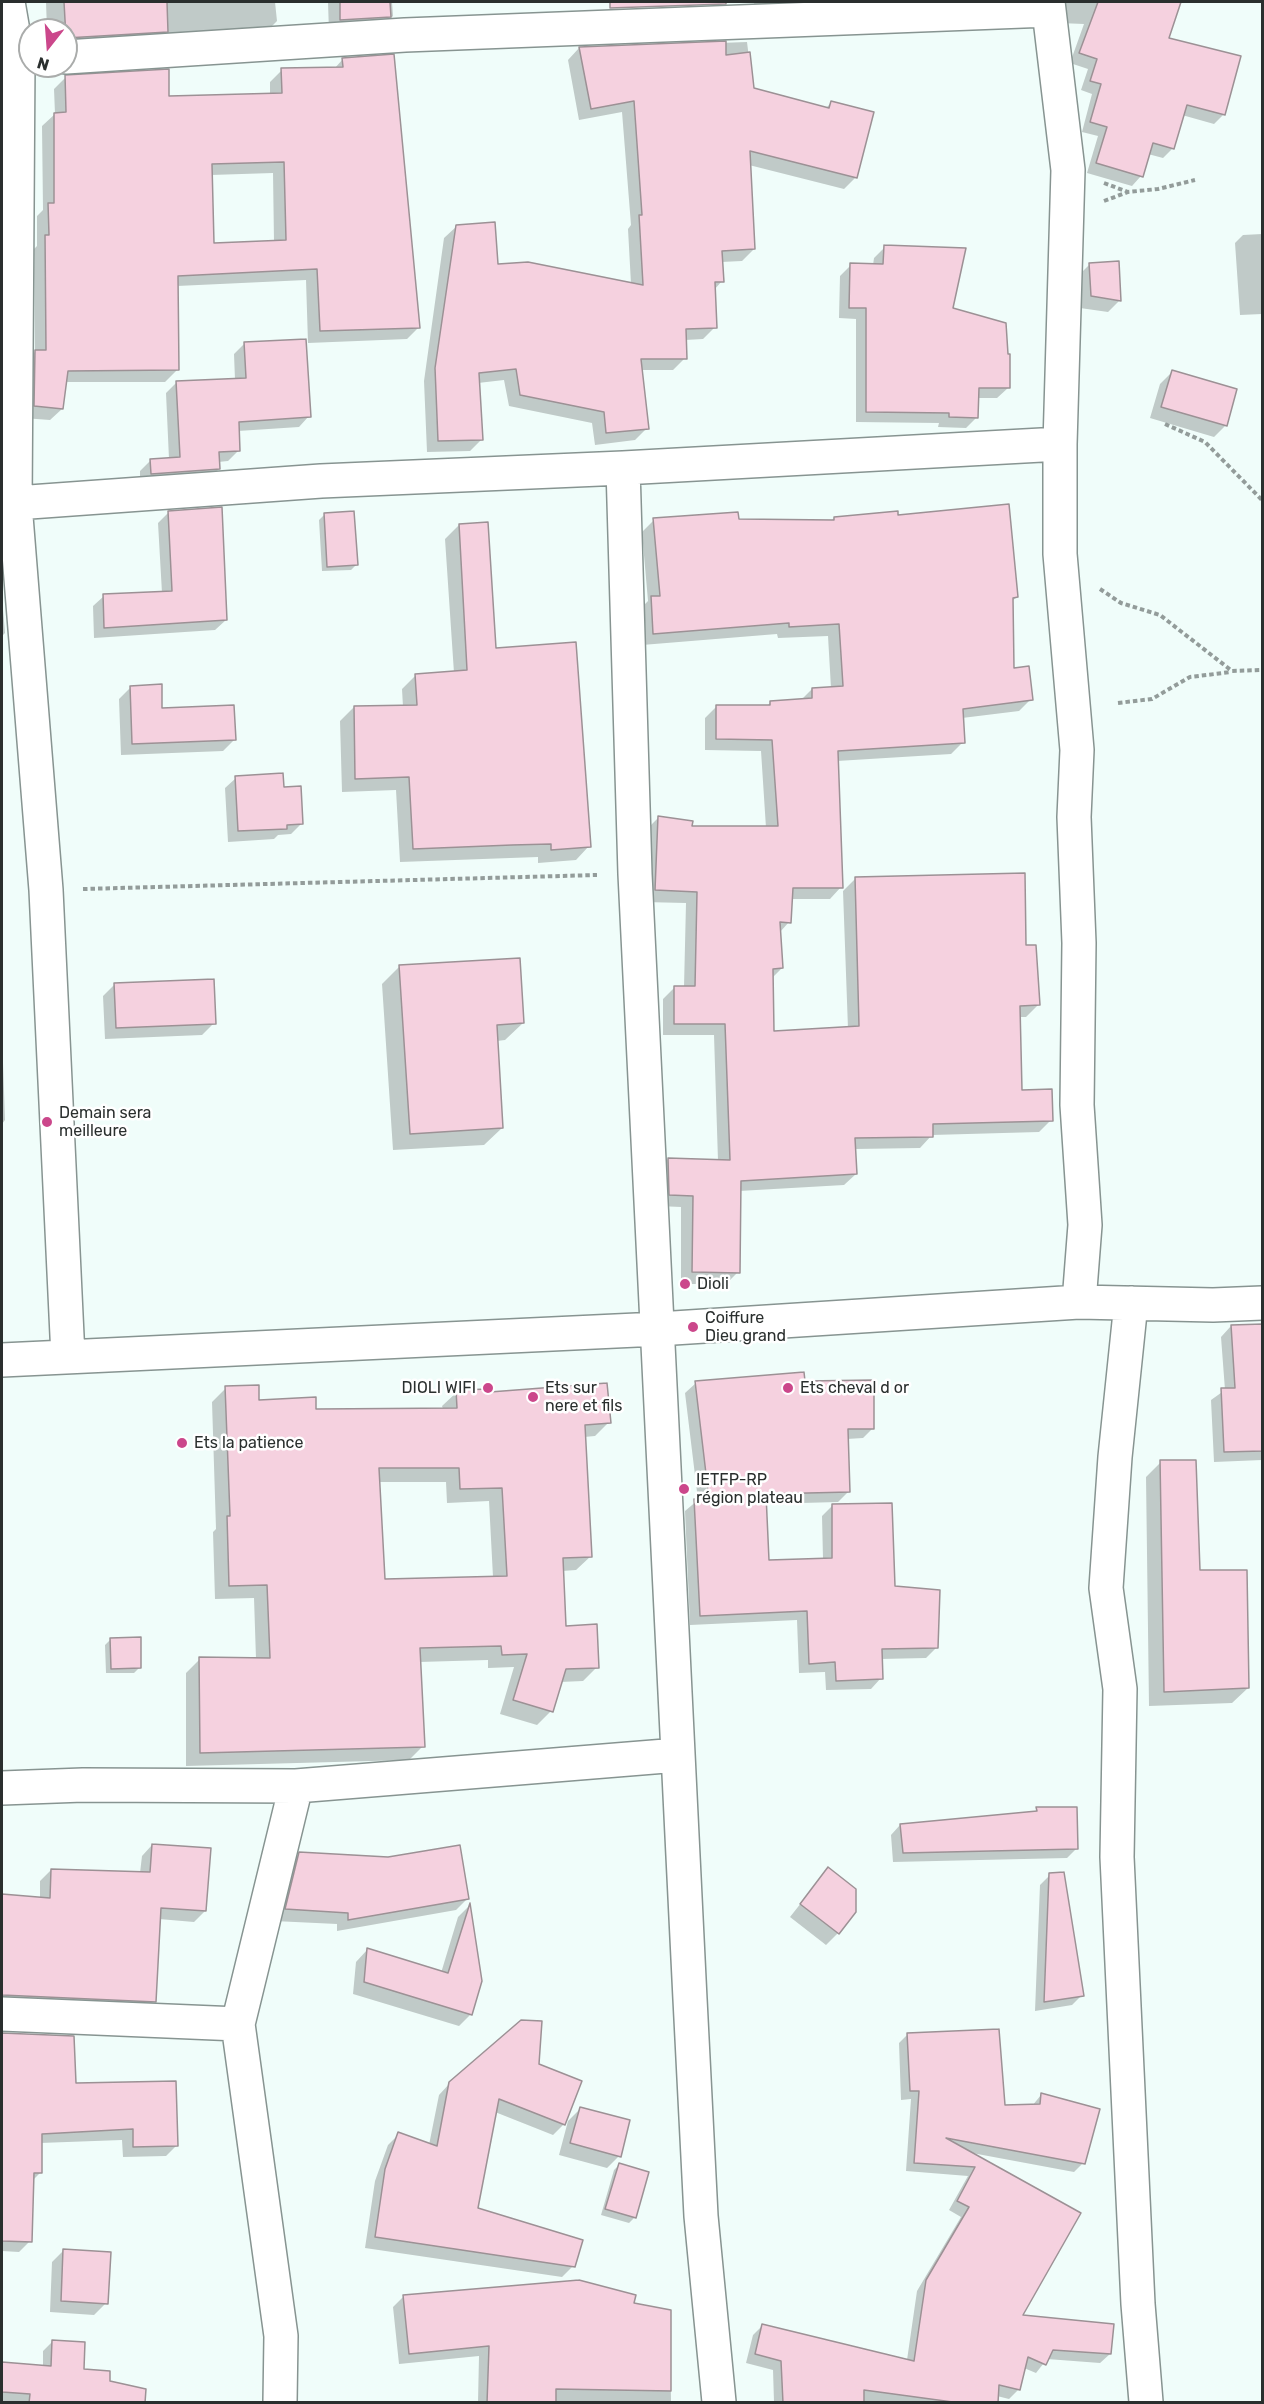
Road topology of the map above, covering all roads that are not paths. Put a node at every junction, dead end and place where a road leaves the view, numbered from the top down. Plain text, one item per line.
1 (8, 2) edge
2 (1048, 6) edge
3 (18, 38) edge
4 (78, 56) edge
5 (23, 78) edge
6 (1060, 444) junction
7 (623, 468) junction
8 (8, 504) edge
9 (1079, 1302) junction
10 (1131, 1303) junction
11 (1263, 1303) edge
12 (658, 1329) junction
13 (68, 1357) junction
14 (2, 1360) edge
15 (678, 1755) junction
16 (296, 1786) junction
17 (2, 1788) edge
18 (2, 2013) edge
19 (238, 2024) junction
20 (280, 2403) edge
21 (719, 2403) edge
22 (1146, 2403) edge

1 - 3 street
2 - 4 street
2 - 6 street
5 - 8 street
6 - 7 street
6 - 9 street
7 - 8 street
7 - 12 street
8 - 13 street
9 - 10 street
9 - 12 street
10 - 11 street
10 - 22 street
12 - 13 street
12 - 15 street
13 - 14 street
15 - 16 street
15 - 21 street
16 - 17 street
16 - 19 street
18 - 19 street
19 - 20 street

